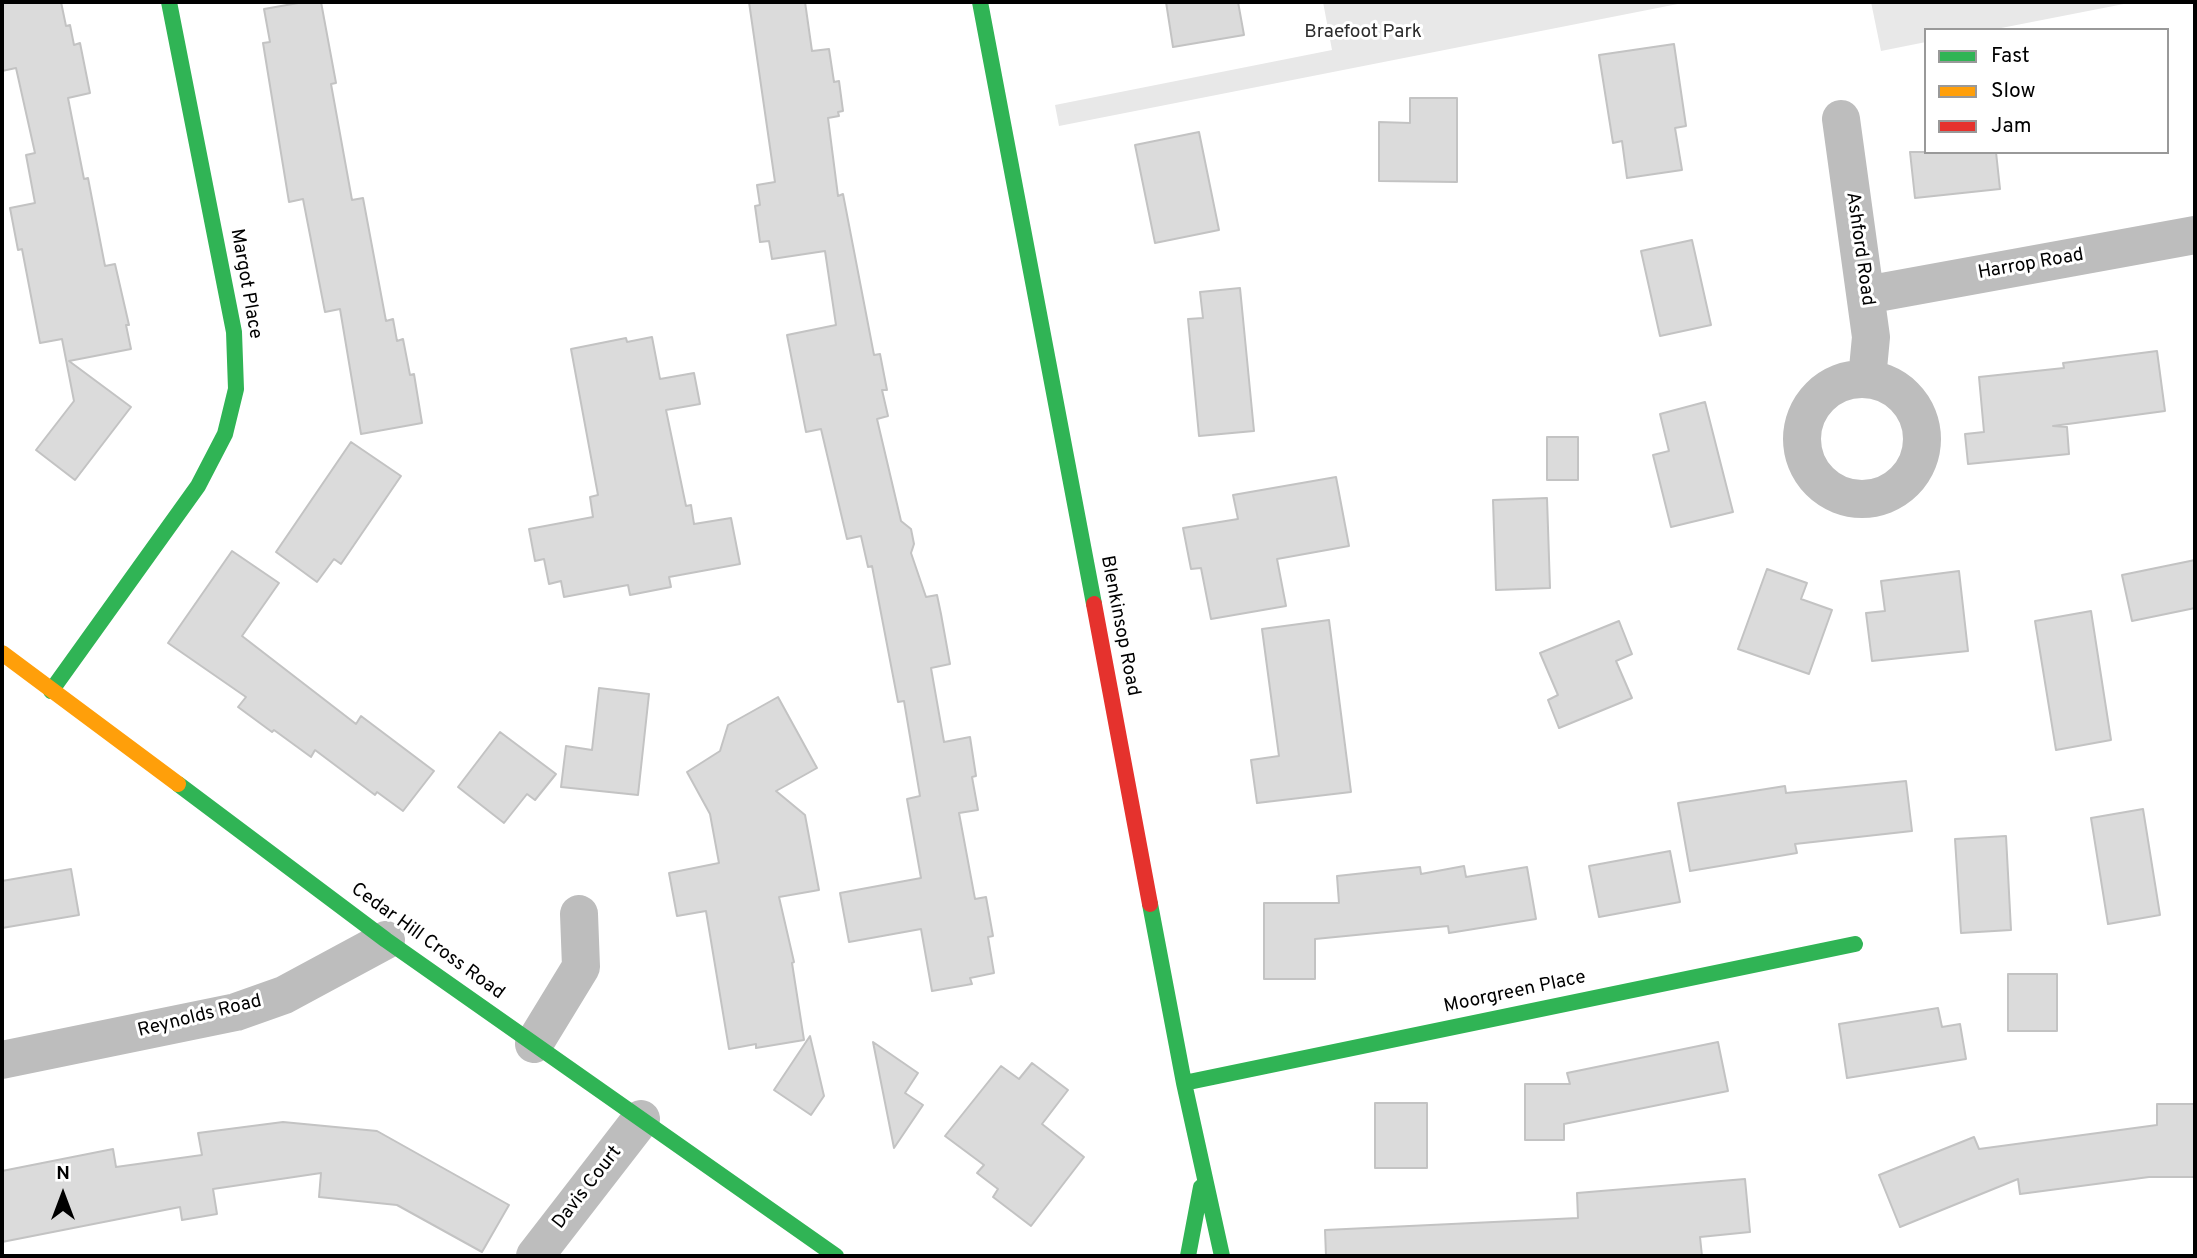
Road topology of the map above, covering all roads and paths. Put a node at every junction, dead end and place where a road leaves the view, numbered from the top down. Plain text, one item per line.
1 (169, 2) edge
2 (980, 2) edge
3 (1841, 119) dead end
4 (2195, 235) edge
5 (1866, 295) junction
6 (1867, 379) dead end
7 (2, 653) edge
8 (51, 691) junction
9 (579, 914) dead end
10 (386, 940) junction
11 (1855, 944) dead end
12 (534, 1044) junction
13 (2, 1060) edge
14 (1184, 1083) junction
15 (641, 1119) junction
16 (1204, 1171) junction
17 (535, 1256) edge
18 (835, 1256) edge
19 (1188, 1256) edge
20 (1222, 1256) edge

1 - 8 street, Margot Place
2 - 14 street, Blenkinsop Road
3 - 5 street, Ashford Road
4 - 5 street, Harrop Road
5 - 6 street, Ashford Road
7 - 8 street, Cedar Hill Cross Road
8 - 10 street, Cedar Hill Cross Road
9 - 12 street
10 - 12 street, Cedar Hill Cross Road
10 - 13 street, Reynolds Road
11 - 14 street, Moorgreen Place
12 - 15 street, Cedar Hill Cross Road
14 - 16 street, Blenkinsop Road
15 - 17 street, Davis Court
15 - 18 street, Cedar Hill Cross Road
16 - 19 street
16 - 20 street, Blenkinsop Road

